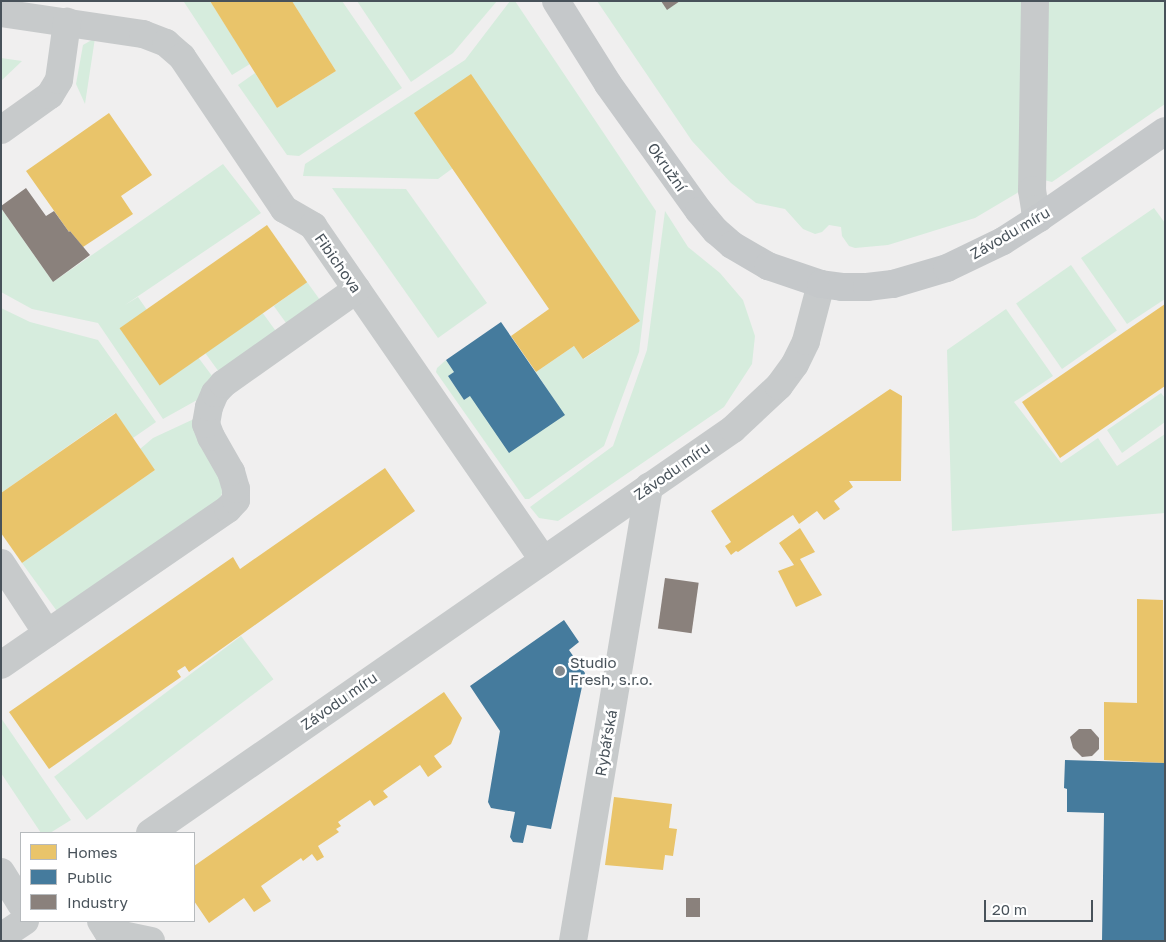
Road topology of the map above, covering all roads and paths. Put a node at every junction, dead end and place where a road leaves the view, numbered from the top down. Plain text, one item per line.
1 (556, 1) edge
2 (1035, 1) edge
3 (1, 13) edge
4 (67, 22) junction
5 (1, 130) edge
6 (1165, 131) edge
7 (1039, 218) junction
8 (821, 284) junction
9 (357, 289) junction
10 (649, 486) junction
11 (543, 560) junction
12 (1, 563) edge
13 (48, 633) junction
14 (1, 665) edge
15 (151, 832) edge
16 (1, 872) edge
17 (20, 902) edge
18 (24, 922) edge
19 (101, 922) edge
20 (1, 937) edge
21 (151, 941) edge
22 (572, 941) edge

1 - 8 main road, Okružní
2 - 7 street
3 - 4 street, Fibichova
4 - 5 street
4 - 9 street, Fibichova
6 - 7 main road, Závodu míru
7 - 8 main road, Závodu míru
8 - 10 street, Závodu míru
9 - 11 street, Fibichova
9 - 13 street
10 - 11 street, Závodu míru
10 - 22 street, Rybářská
11 - 15 street, Závodu míru
12 - 13 street
13 - 14 street
16 - 17 street
18 - 20 street
19 - 21 street

